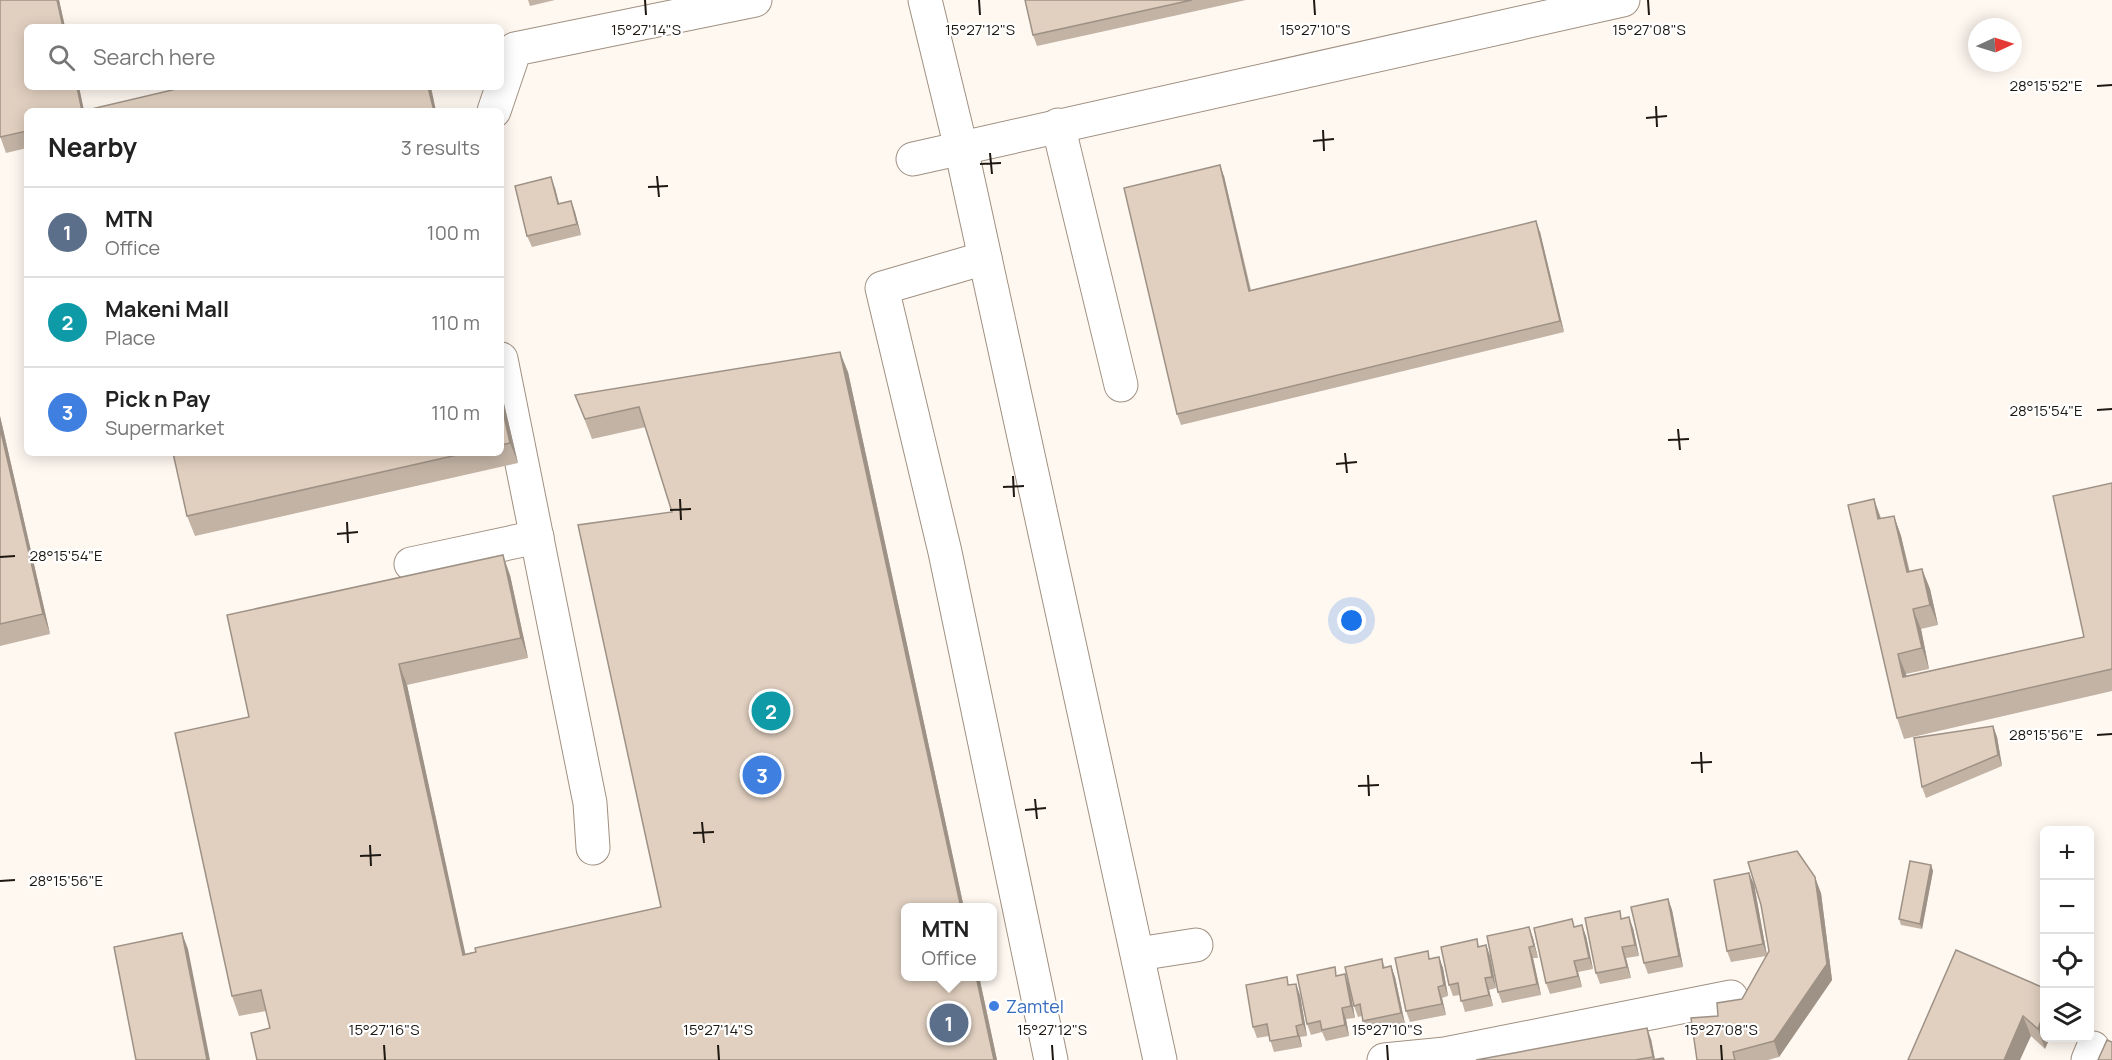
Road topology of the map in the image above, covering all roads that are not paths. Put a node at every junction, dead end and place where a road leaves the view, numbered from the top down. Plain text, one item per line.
1 (755, 0) edge
2 (926, 0) edge
3 (1623, 0) edge
4 (504, 81) edge
5 (501, 90) edge
6 (495, 108) edge
7 (1058, 125) junction
8 (961, 148) junction
9 (913, 159) dead end
10 (985, 258) junction
11 (504, 373) edge
12 (1121, 385) dead end
13 (537, 537) junction
14 (411, 564) dead end
15 (593, 848) dead end
16 (1196, 945) dead end
17 (1138, 954) junction
18 (1731, 997) dead end
19 (1051, 1060) edge
20 (1160, 1060) edge
21 (1384, 1060) edge

1 - 4 street
2 - 8 street
3 - 7 street
5 - 6 street
7 - 8 street
7 - 12 street
8 - 9 street
8 - 10 street
10 - 17 street
10 - 19 street
11 - 13 street
13 - 14 street
13 - 15 street
16 - 17 street
17 - 20 street
18 - 21 street

